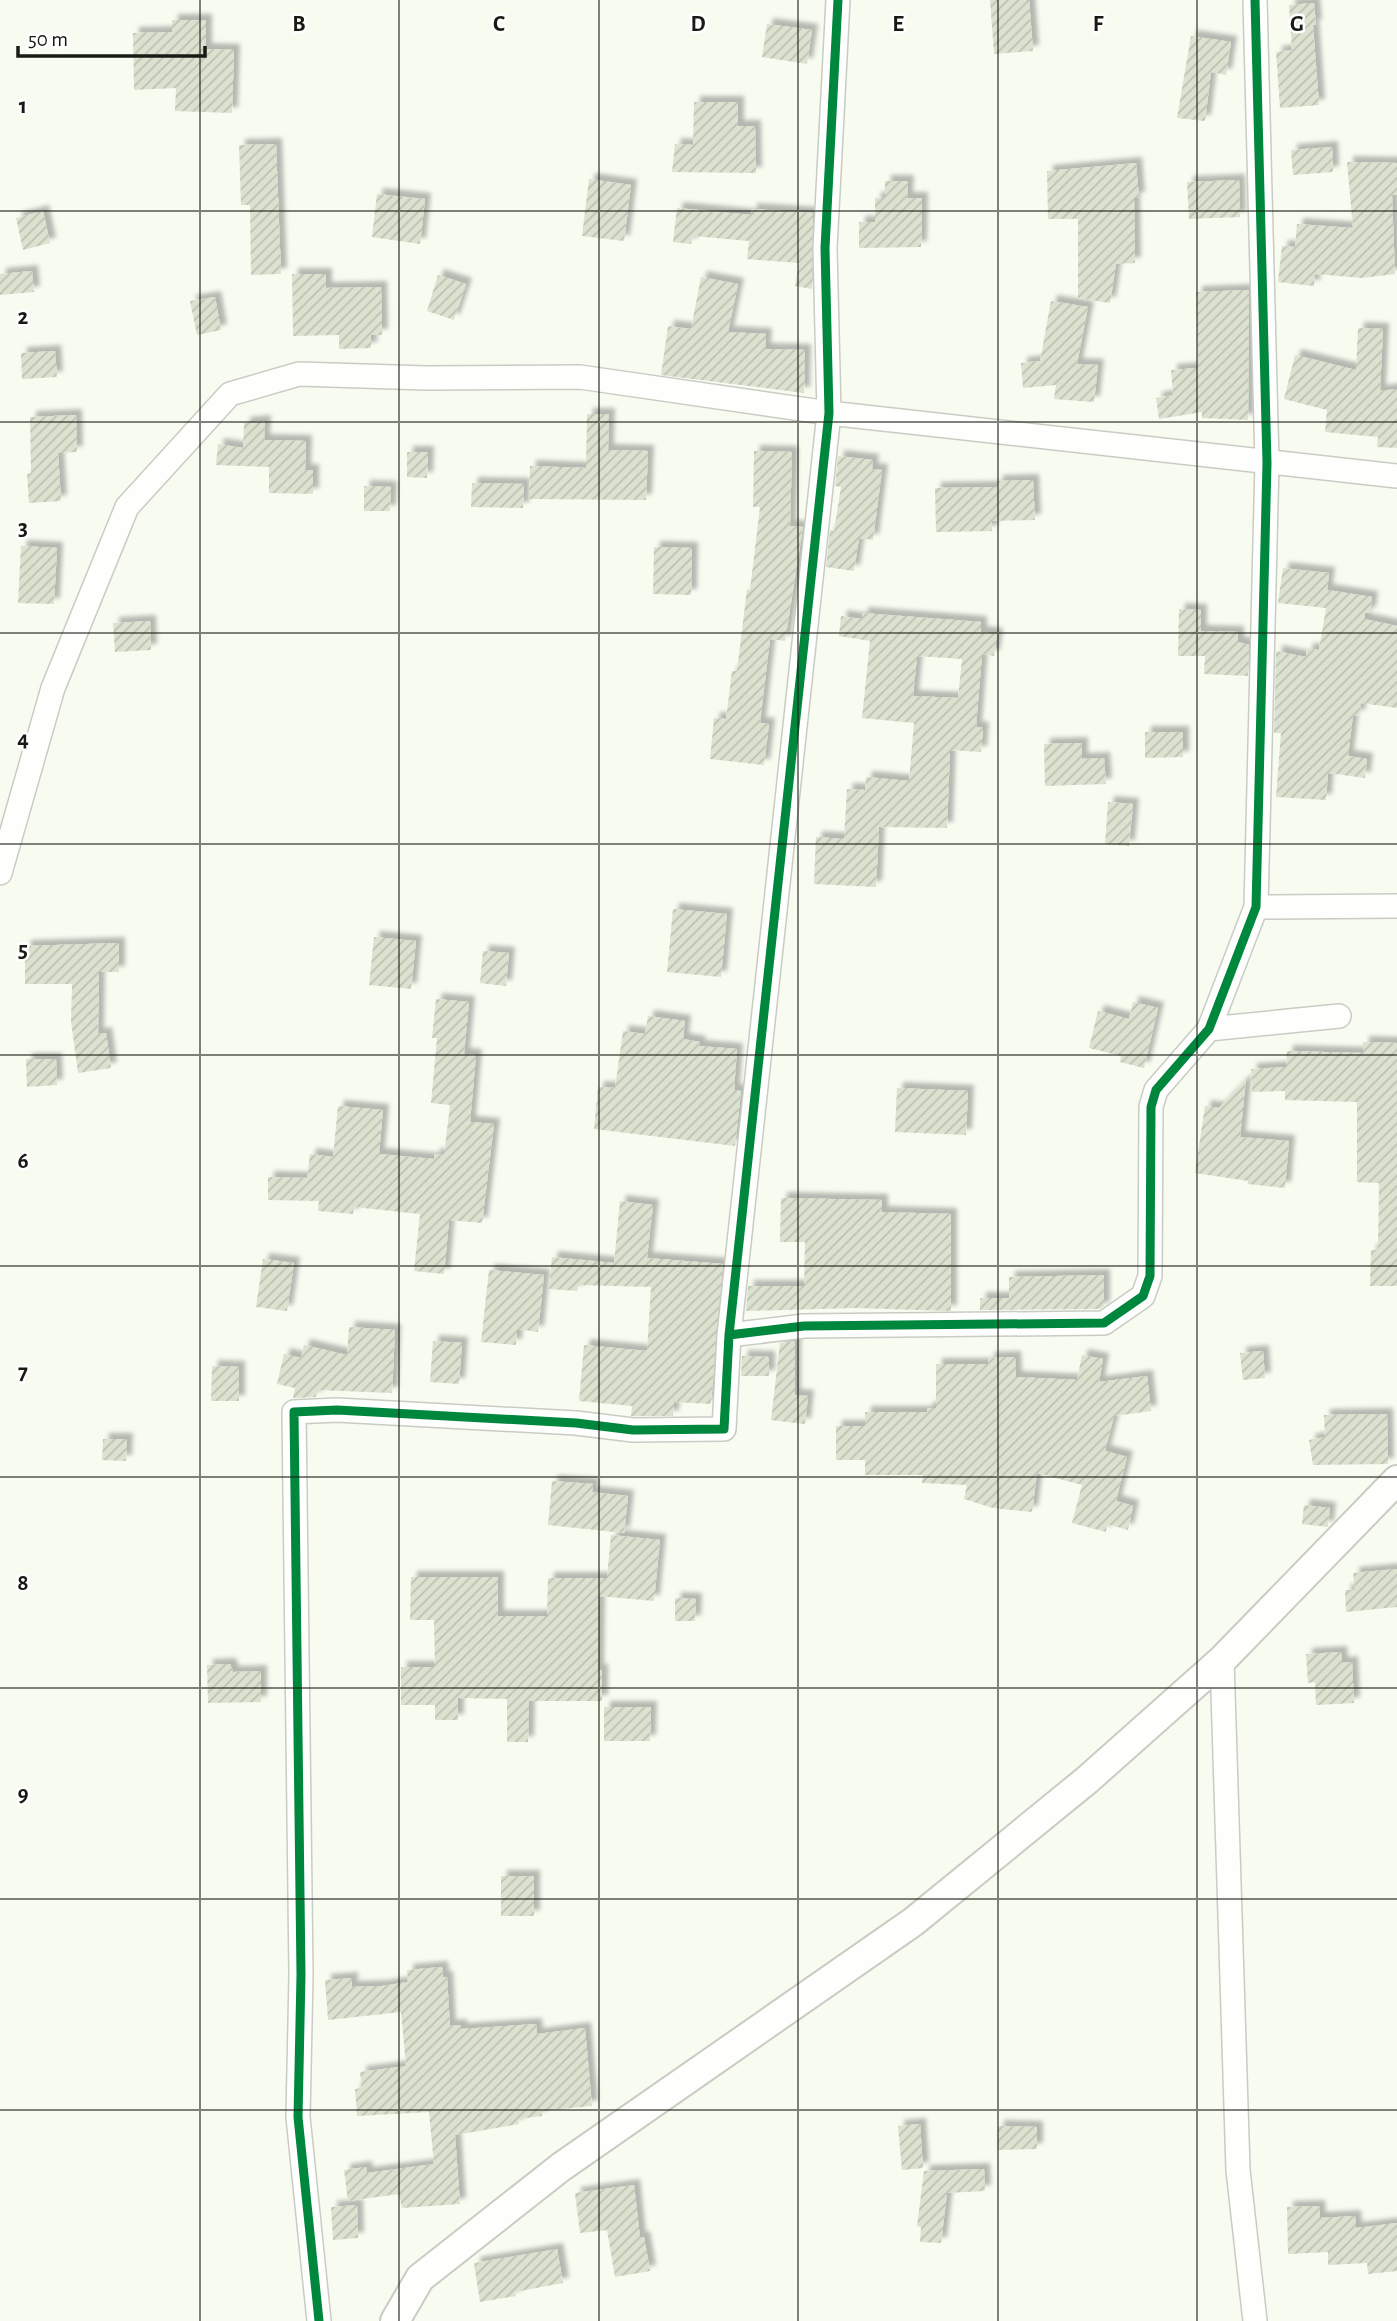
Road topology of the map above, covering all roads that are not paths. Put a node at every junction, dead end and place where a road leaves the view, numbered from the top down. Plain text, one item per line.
1 (838, 0) edge
2 (1255, 0) edge
3 (829, 413) junction
4 (1267, 463) junction
5 (1397, 476) edge
6 (0, 873) edge
7 (1397, 906) edge
8 (1256, 907) junction
9 (1339, 1016) dead end
10 (1209, 1029) junction
11 (729, 1335) junction
12 (1397, 1480) edge
13 (1222, 1660) junction
14 (319, 2321) edge
15 (395, 2321) edge
16 (1255, 2321) edge

1 - 3 street
2 - 4 street
3 - 4 street
3 - 6 street
3 - 11 street
4 - 5 street
4 - 8 street
7 - 8 street
8 - 10 street
9 - 10 street
10 - 11 street
11 - 14 street
12 - 13 street
13 - 15 street
13 - 16 street

